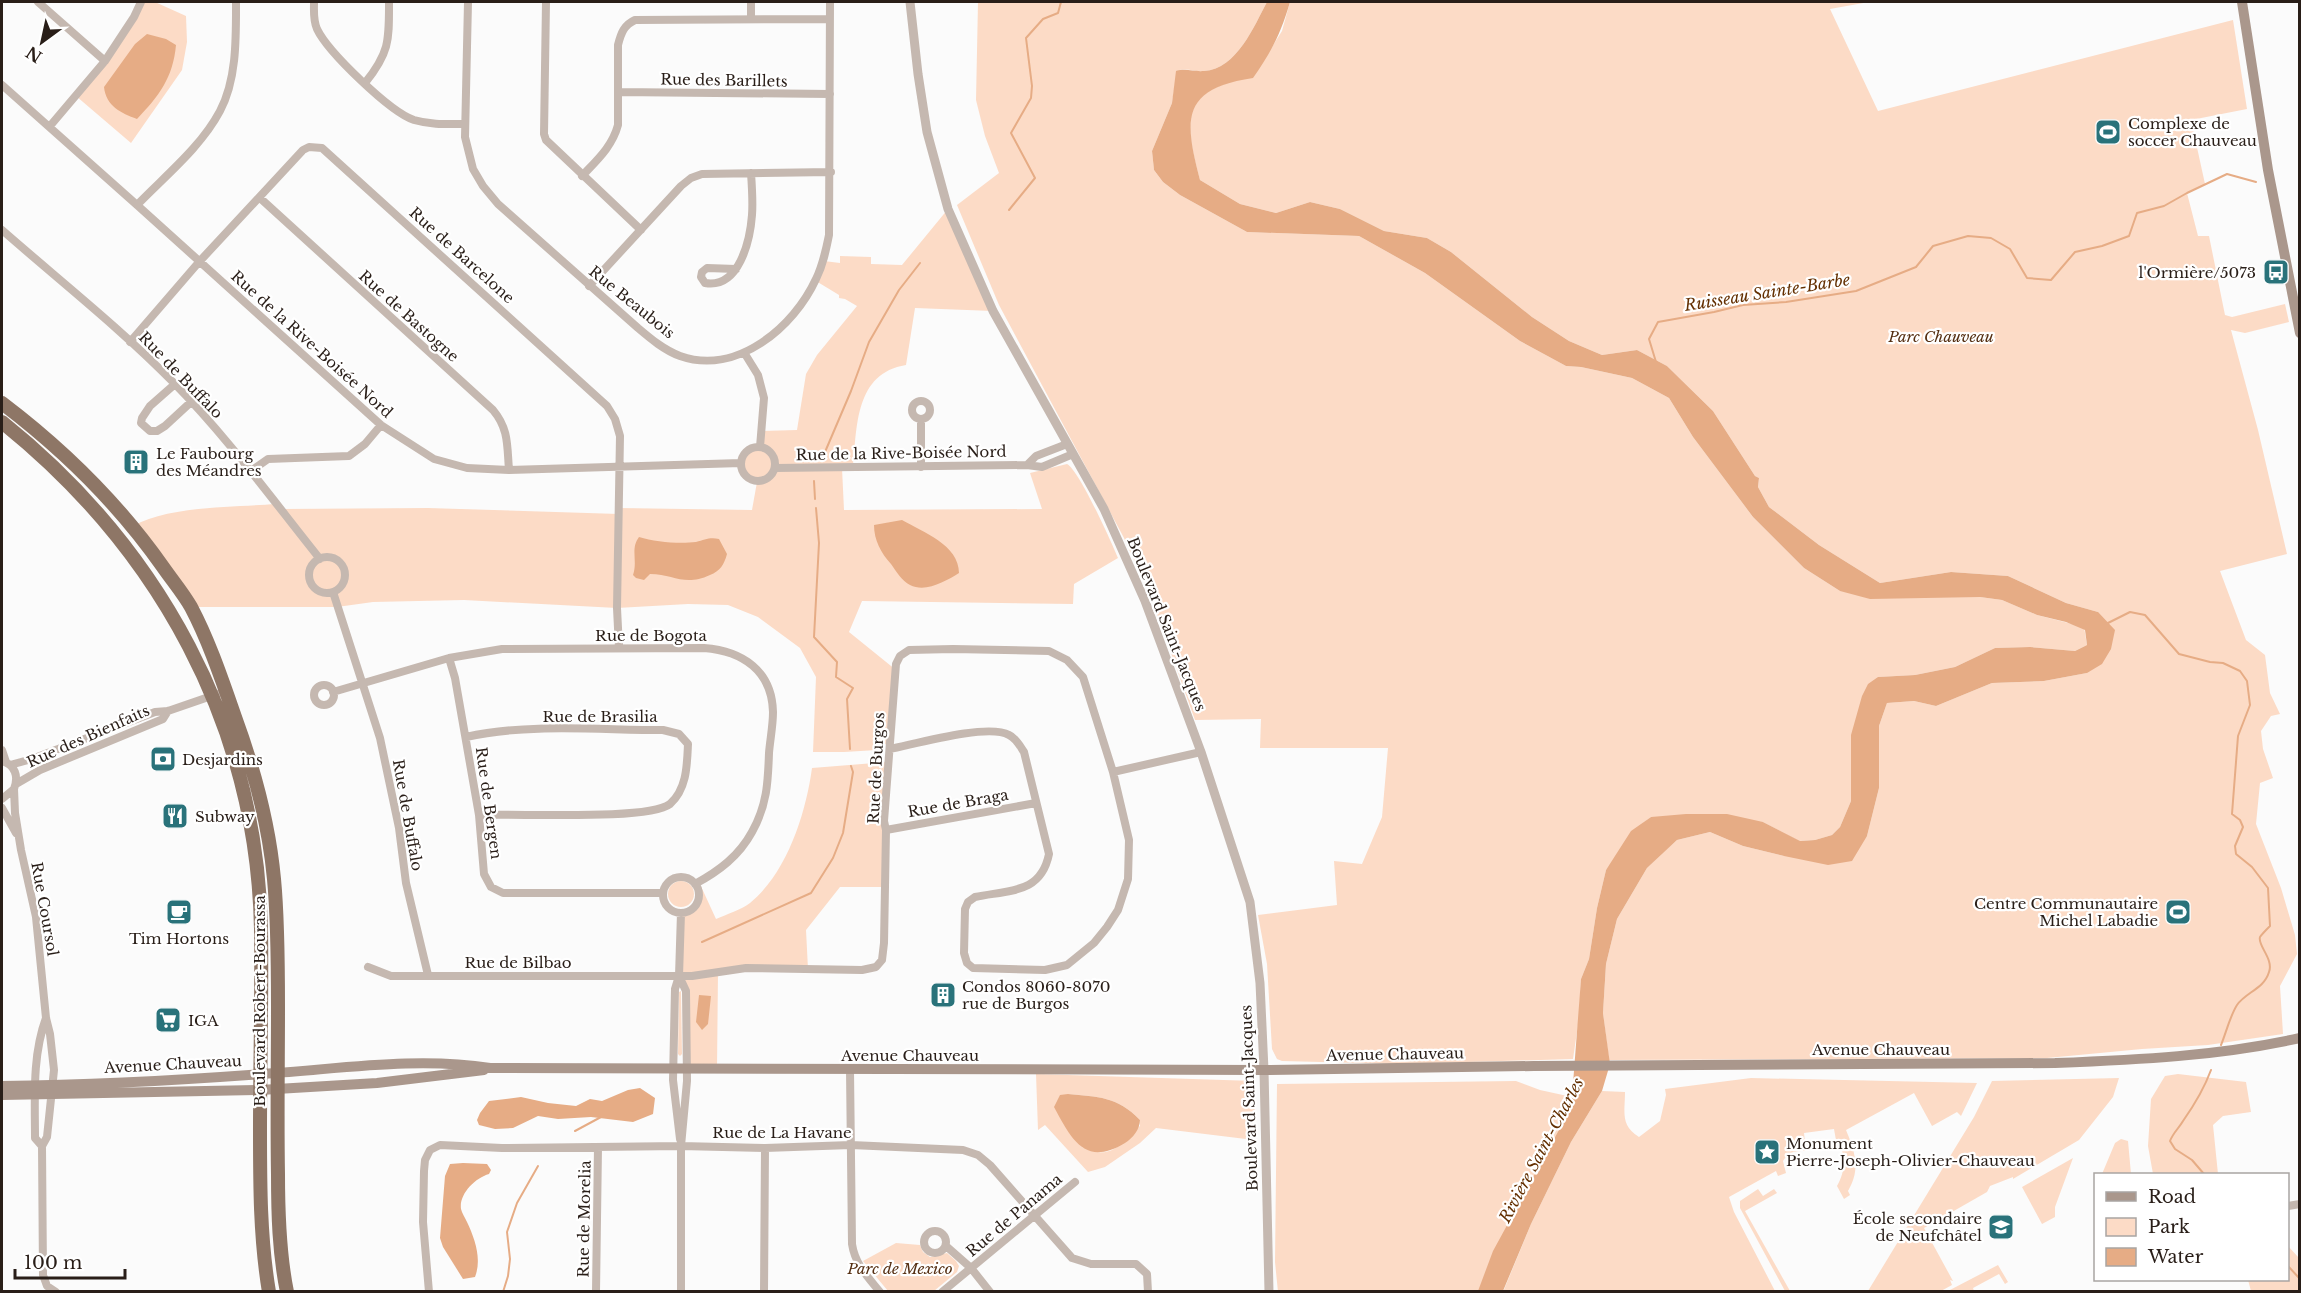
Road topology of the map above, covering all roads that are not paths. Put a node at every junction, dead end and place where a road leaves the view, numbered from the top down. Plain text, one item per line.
1 (38, 2) edge
2 (141, 2) edge
3 (236, 2) edge
4 (314, 2) edge
5 (389, 2) edge
6 (468, 2) edge
7 (546, 2) edge
8 (751, 2) edge
9 (830, 2) edge
10 (910, 2) edge
11 (2242, 2) edge
12 (751, 19) junction
13 (830, 19) junction
14 (105, 61) junction
15 (365, 83) junction
16 (2, 85) edge
17 (618, 92) junction
18 (830, 94) junction
19 (465, 124) junction
20 (50, 126) junction
21 (831, 172) junction
22 (751, 173) junction
23 (582, 176) junction
24 (260, 198) junction
25 (137, 205) junction
26 (2, 230) edge
27 (641, 230) junction
28 (199, 262) junction
29 (736, 269) dead end
30 (589, 286) junction
31 (2300, 333) edge
32 (130, 342) junction
33 (745, 354) junction
34 (175, 384) junction
35 (191, 402) junction
36 (2, 403) edge
37 (921, 419) dead end
38 (2, 422) edge
39 (381, 425) junction
40 (1067, 444) junction
41 (760, 447) junction
42 (1073, 454) junction
43 (741, 463) junction
44 (1027, 465) junction
45 (620, 467) junction
46 (921, 467) junction
47 (775, 468) junction
48 (509, 470) junction
49 (250, 471) junction
50 (320, 559) junction
51 (333, 591) junction
52 (618, 648) junction
53 (449, 658) junction
54 (363, 684) junction
55 (333, 692) dead end
56 (219, 693) junction
57 (168, 711) junction
58 (466, 737) junction
59 (890, 749) junction
60 (2, 750) edge
61 (1201, 752) junction
62 (6, 763) edge
63 (1113, 772) junction
64 (15, 787) junction
65 (2, 799) edge
66 (1035, 803) junction
67 (2, 807) edge
68 (479, 815) junction
69 (886, 830) junction
70 (19, 840) junction
71 (695, 884) junction
72 (663, 893) junction
73 (681, 913) junction
74 (368, 967) dead end
75 (428, 975) junction
76 (674, 976) junction
77 (46, 1018) junction
78 (2300, 1038) edge
79 (673, 1067) junction
80 (687, 1067) junction
81 (490, 1068) junction
82 (850, 1070) junction
83 (1264, 1070) junction
84 (278, 1073) junction
85 (260, 1074) junction
86 (2, 1086) edge
87 (277, 1089) junction
88 (35, 1090) junction
89 (53, 1090) junction
90 (260, 1090) junction
91 (2, 1095) edge
92 (850, 1145) junction
93 (42, 1146) junction
94 (681, 1146) junction
95 (598, 1147) junction
96 (765, 1148) junction
97 (1075, 1182) dead end
98 (1034, 1217) junction
99 (946, 1246) dead end
100 (971, 1268) junction
101 (56, 1292) edge
102 (270, 1292) edge
103 (287, 1292) edge
104 (429, 1292) edge
105 (596, 1292) edge
106 (681, 1292) edge
107 (764, 1292) edge
108 (880, 1292) edge
109 (942, 1292) edge
110 (990, 1292) edge
111 (1148, 1292) edge
112 (1269, 1292) edge

1 - 14 street
2 - 14 street
3 - 25 street
4 - 15 street
5 - 15 street
6 - 19 street, Rue Beaubois
7 - 23 street
8 - 12 street
9 - 13 street, Rue Beaubois
10 - 40 street, Boulevard Saint-Jacques
11 - 31 main road
12 - 13 street
12 - 17 street
13 - 18 street, Rue Beaubois
14 - 20 street
15 - 19 street
16 - 20 street, Rue de la Rive-Boisée Nord
17 - 18 street, Rue des Barillets
17 - 23 street
18 - 21 street, Rue Beaubois
19 - 30 street, Rue Beaubois
20 - 25 street, Rue de la Rive-Boisée Nord
21 - 22 street
21 - 33 street, Rue Beaubois
22 - 27 street
22 - 29 street
23 - 27 street
24 - 28 street, Rue de Barcelone
24 - 45 street, Rue de Barcelone
24 - 48 street, Rue de Bastogne
25 - 28 street, Rue de la Rive-Boisée Nord
26 - 32 street, Rue de Buffalo
27 - 30 street
28 - 32 street, Rue de Barcelone
28 - 39 street, Rue de la Rive-Boisée Nord
30 - 33 street, Rue Beaubois
32 - 34 street, Rue de Buffalo
33 - 41 street
34 - 35 street, Rue de Buffalo
34 - 35 street
35 - 49 street, Rue de Buffalo
36 - 56 highway, Boulevard Robert-Bourassa
37 - 46 street
38 - 56 highway, Boulevard Robert-Bourassa
39 - 48 street, Rue de la Rive-Boisée Nord
39 - 49 street
40 - 42 street, Boulevard Saint-Jacques
40 - 44 street, Rue de la Rive-Boisée Nord
41 - 43 street
41 - 47 street
42 - 44 street, Rue de la Rive-Boisée Nord
42 - 61 street, Boulevard Saint-Jacques
43 - 45 street, Rue de la Rive-Boisée Nord
43 - 47 street
44 - 46 street, Rue de la Rive-Boisée Nord
45 - 48 street, Rue de la Rive-Boisée Nord
45 - 52 street, Rue de Barcelone
46 - 47 street, Rue de la Rive-Boisée Nord
49 - 50 street, Rue de Buffalo
50 - 51 street
50 - 51 street
51 - 54 street, Rue de Buffalo
52 - 53 street, Rue de Bogota
52 - 71 street, Rue de Bogota
53 - 54 street, Rue de Bogota
53 - 58 street, Rue de Bergen
54 - 55 street, Rue de Bogota
54 - 75 street, Rue de Buffalo
56 - 57 street, Rue des Bienfaits
56 - 84 highway, Boulevard Robert-Bourassa
56 - 85 highway, Boulevard Robert-Bourassa
57 - 62 street, Rue des Bienfaits
57 - 64 street, Rue des Bienfaits
58 - 68 street, Rue de Bergen
58 - 68 street, Rue de Brasilia
59 - 63 street, Rue de Burgos
59 - 66 street
59 - 69 street, Rue de Burgos
60 - 62 street, Rue Coursol
61 - 63 street
61 - 83 street, Boulevard Saint-Jacques
62 - 64 street, Rue Coursol
63 - 66 street, Rue de Burgos
64 - 65 street, Rue des Bienfaits
64 - 70 street, Rue Coursol
66 - 69 street, Rue de Braga
67 - 70 street, Rue Coursol
68 - 72 street, Rue de Bergen
69 - 76 street, Rue de Burgos
70 - 77 street, Rue Coursol
71 - 72 street
71 - 73 street
72 - 73 street
73 - 76 street
74 - 75 street, Rue de Bilbao
75 - 76 street, Rue de Bilbao
76 - 79 street
76 - 80 street
77 - 88 street, Rue Coursol
77 - 89 street, Rue Coursol
78 - 83 main road, Avenue Chauveau
79 - 80 main road, Avenue Chauveau
79 - 81 main road, Avenue Chauveau
79 - 94 street
80 - 82 main road, Avenue Chauveau
80 - 94 street
81 - 84 main road, Avenue Chauveau
81 - 87 main road, Avenue Chauveau
82 - 83 main road, Avenue Chauveau
82 - 92 street
83 - 112 street, Boulevard Saint-Jacques
84 - 85 main road, Avenue Chauveau
84 - 87 highway, Boulevard Robert-Bourassa
85 - 89 main road, Avenue Chauveau
85 - 90 highway, Boulevard Robert-Bourassa
86 - 88 main road
87 - 90 main road, Avenue Chauveau
87 - 103 highway, Boulevard Robert-Bourassa
88 - 89 main road
88 - 91 main road
88 - 93 street, Rue Coursol
89 - 90 main road, Avenue Chauveau
89 - 93 street, Rue Coursol
90 - 102 highway, Boulevard Robert-Bourassa
92 - 96 street, Rue de La Havane
92 - 98 street, Rue de La Havane
92 - 108 street
93 - 101 street, Rue Coursol
94 - 95 street, Rue de La Havane
94 - 96 street, Rue de La Havane
94 - 106 street
95 - 104 street, Rue de La Havane
95 - 105 street, Rue de Morelia
96 - 107 street
97 - 98 street, Rue de Panama
98 - 100 street, Rue de Panama
98 - 111 street, Rue de La Havane
99 - 100 street
100 - 109 street, Rue de Panama
100 - 110 street

